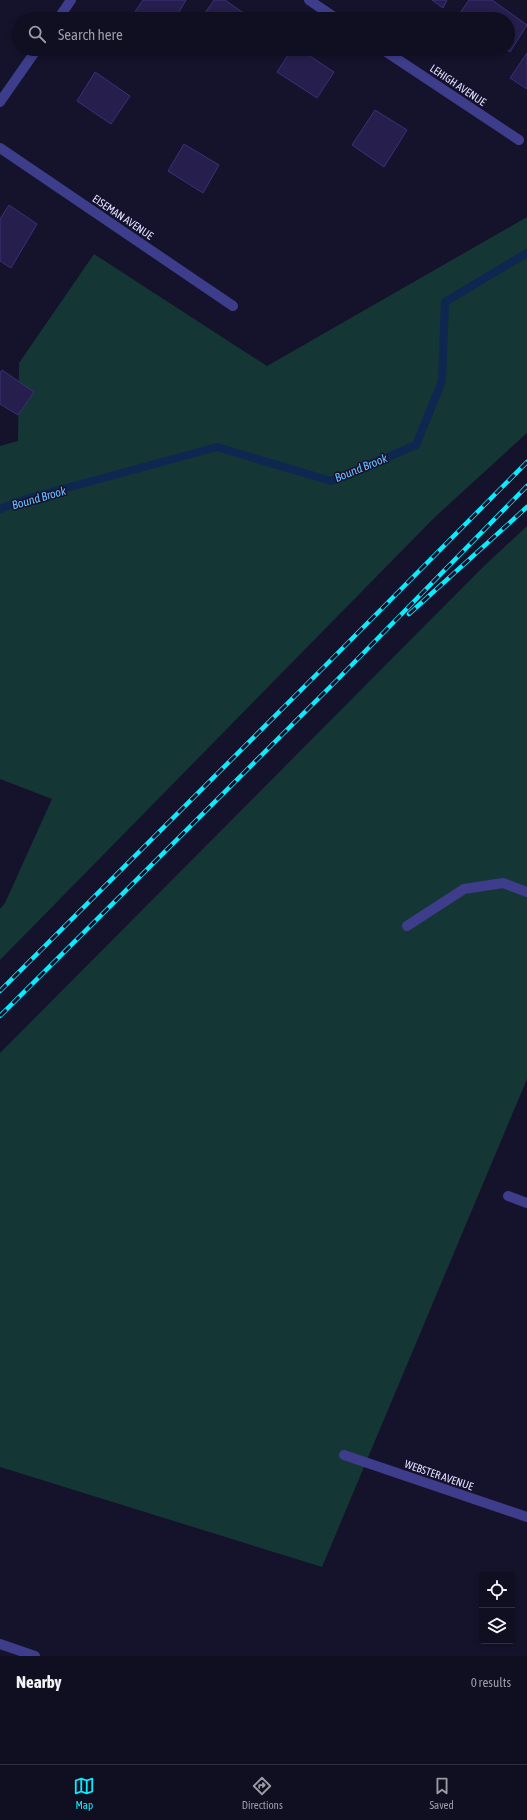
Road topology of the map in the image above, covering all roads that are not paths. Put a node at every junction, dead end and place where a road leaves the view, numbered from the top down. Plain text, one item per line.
1 (71, 0) edge
2 (309, 0) edge
3 (63, 12) edge
4 (327, 12) edge
5 (32, 56) edge
6 (393, 56) edge
7 (0, 102) edge
8 (520, 140) dead end
9 (0, 148) edge
10 (233, 306) dead end
11 (527, 892) edge
12 (407, 926) dead end
13 (508, 1196) dead end
14 (527, 1203) edge
15 (344, 1455) dead end
16 (527, 1517) edge
17 (0, 1644) edge
18 (35, 1656) edge

1 - 3 street
2 - 4 street
5 - 7 street
6 - 8 street, LEHIGH AVENUE
9 - 10 street, EISEMAN AVENUE
11 - 12 street
13 - 14 street
15 - 16 street, WEBSTER AVENUE
17 - 18 street

